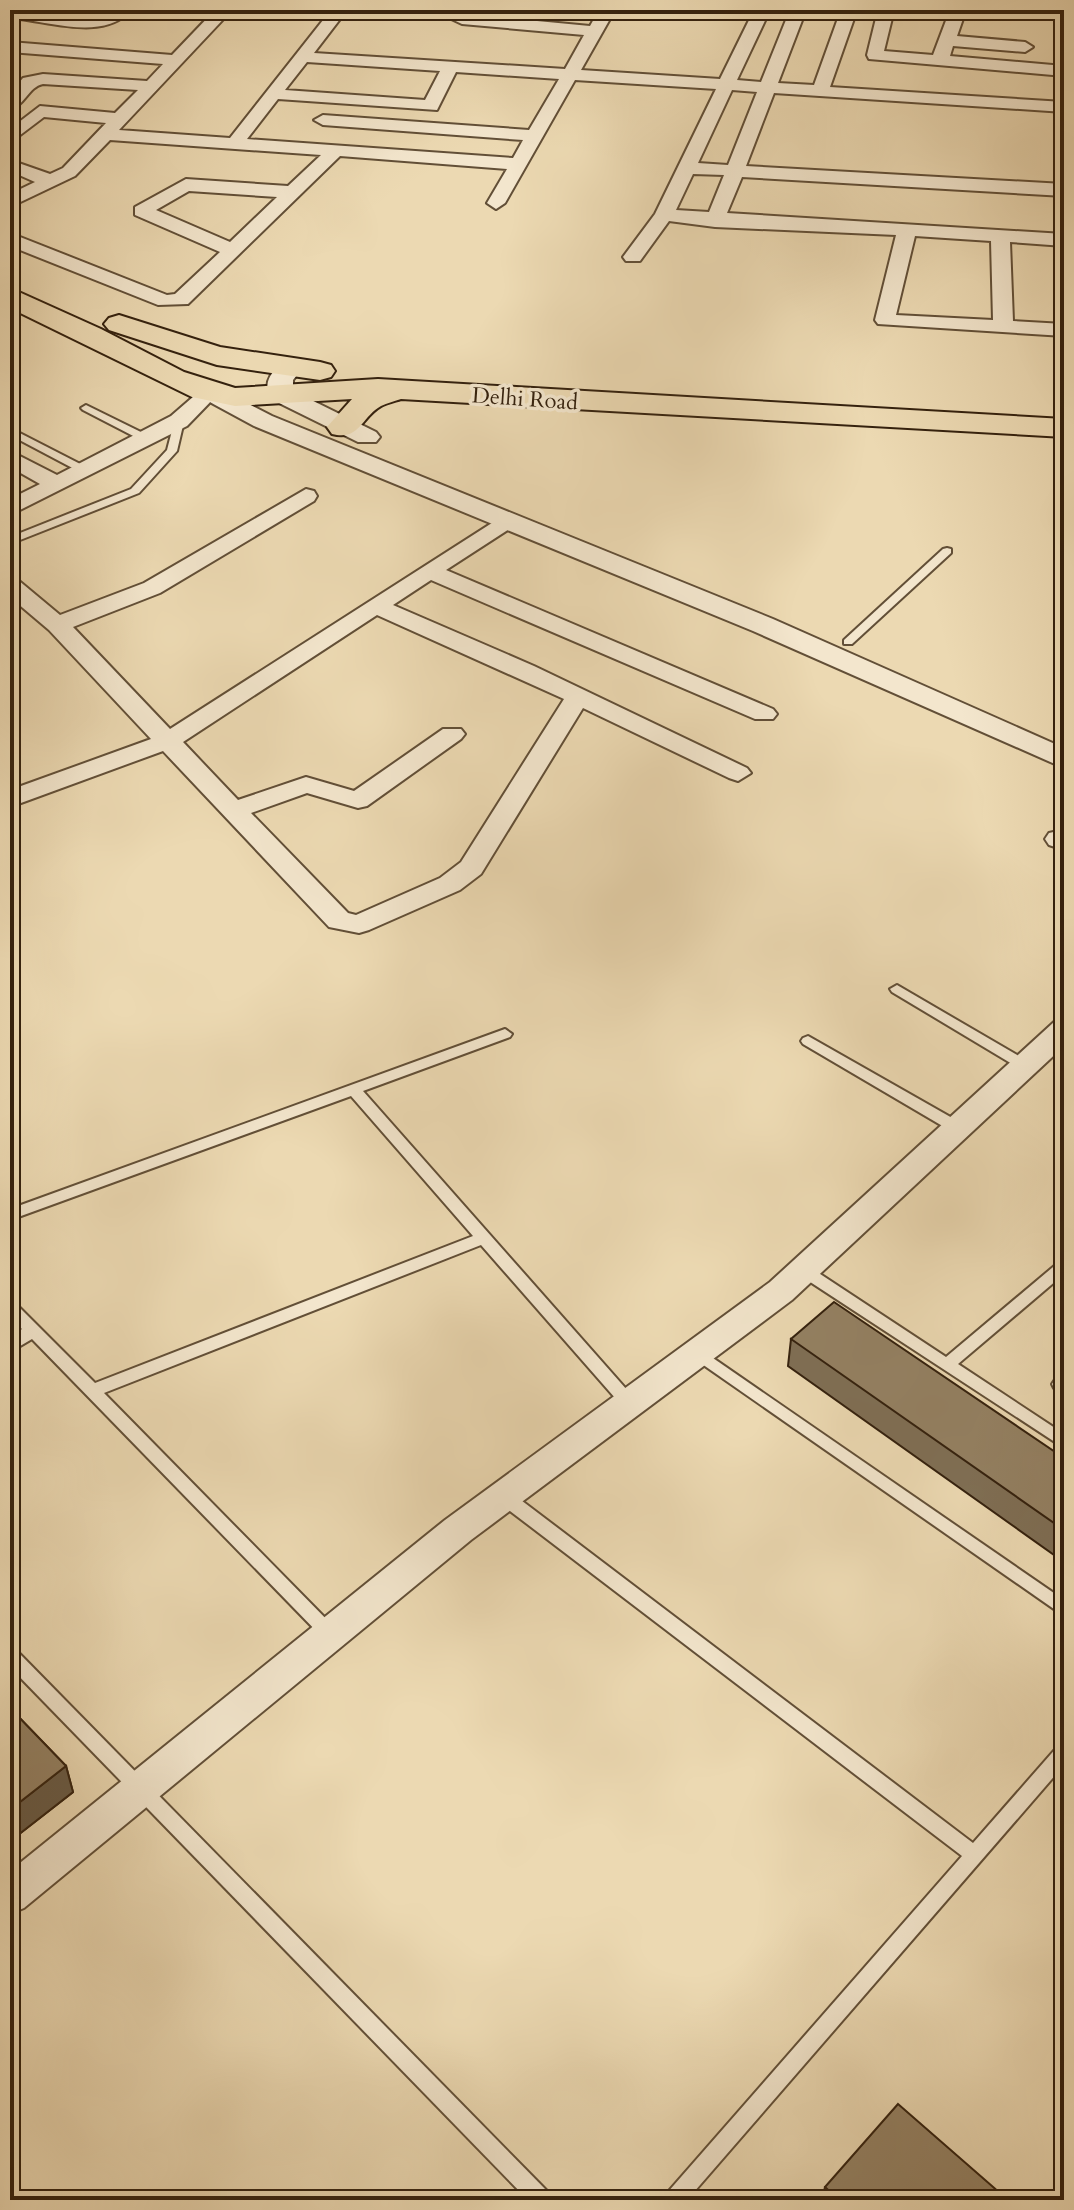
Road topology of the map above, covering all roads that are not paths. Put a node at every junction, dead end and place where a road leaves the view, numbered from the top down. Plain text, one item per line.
1 (123, 10) edge
2 (224, 10) edge
3 (339, 10) edge
4 (456, 10) edge
5 (607, 10) edge
6 (762, 10) edge
7 (798, 10) edge
8 (849, 10) edge
9 (886, 10) edge
10 (958, 10) edge
11 (18, 15) edge
12 (595, 31) junction
13 (947, 40) junction
14 (10, 47) edge
15 (1049, 49) dead end
16 (302, 57) junction
17 (176, 60) junction
18 (940, 61) junction
19 (450, 67) junction
20 (1064, 71) edge
21 (568, 75) junction
22 (152, 86) junction
23 (726, 86) junction
24 (768, 88) junction
25 (820, 92) junction
26 (274, 94) junction
27 (10, 104) edge
28 (1064, 107) edge
29 (120, 119) junction
30 (323, 120) dead end
31 (105, 134) junction
32 (534, 136) junction
33 (11, 137) edge
34 (234, 144) junction
35 (334, 152) junction
36 (519, 164) junction
37 (10, 165) edge
38 (689, 168) junction
39 (734, 172) junction
40 (50, 181) junction
41 (1064, 190) edge
42 (293, 192) junction
43 (10, 201) edge
44 (496, 203) dead end
45 (664, 215) junction
46 (715, 221) junction
47 (907, 231) junction
48 (1000, 237) junction
49 (10, 239) edge
50 (1064, 240) edge
51 (232, 250) junction
52 (633, 257) dead end
53 (10, 278) edge
54 (10, 297) edge
55 (1003, 326) junction
56 (1064, 330) edge
57 (184, 347) junction
58 (152, 368) junction
59 (285, 382) junction
60 (398, 389) junction
61 (212, 395) junction
62 (86, 408) dead end
63 (1064, 415) edge
64 (179, 421) junction
65 (343, 427) junction
66 (1064, 428) edge
67 (10, 431) edge
68 (145, 438) junction
69 (10, 458) edge
70 (84, 470) junction
71 (56, 484) junction
72 (306, 496) dead end
73 (10, 508) edge
74 (506, 521) junction
75 (10, 541) edge
76 (947, 551) dead end
77 (429, 571) junction
78 (10, 585) edge
79 (376, 606) junction
80 (57, 625) junction
81 (848, 642) junction
82 (578, 697) junction
83 (764, 714) dead end
84 (452, 734) dead end
85 (1064, 735) edge
86 (168, 741) junction
87 (1064, 759) edge
88 (738, 773) dead end
89 (10, 799) edge
90 (234, 810) junction
91 (897, 989) dead end
92 (1063, 1031) edge
93 (505, 1034) dead end
94 (808, 1041) dead end
95 (1024, 1065) junction
96 (353, 1089) junction
97 (956, 1127) junction
98 (10, 1215) edge
99 (483, 1238) junction
100 (1064, 1266) edge
101 (803, 1270) junction
102 (10, 1307) edge
103 (33, 1330) junction
104 (10, 1346) edge
105 (697, 1353) junction
106 (947, 1365) junction
107 (92, 1391) junction
108 (629, 1403) junction
109 (1064, 1442) edge
110 (503, 1496) junction
111 (1064, 1609) edge
112 (330, 1634) junction
113 (10, 1655) edge
114 (1064, 1752) edge
115 (140, 1788) junction
116 (975, 1855) junction
117 (10, 1895) edge
118 (542, 2200) edge
119 (674, 2200) edge

1 - 11 street
2 - 17 street
3 - 16 street
4 - 12 street
5 - 12 street
6 - 23 street
7 - 24 street
8 - 25 street
9 - 18 street
10 - 13 street
12 - 21 street
13 - 15 street
13 - 18 street
14 - 17 street
16 - 19 street
16 - 26 street
17 - 22 street
18 - 20 street
19 - 21 street
19 - 26 street
21 - 23 street
21 - 32 street
22 - 27 street
22 - 29 street
23 - 24 street
23 - 38 street
24 - 25 street
24 - 39 street
25 - 28 street
26 - 34 street
29 - 31 street
29 - 33 street
30 - 32 street
31 - 34 street
31 - 40 street
32 - 36 street
34 - 35 street
35 - 36 street
35 - 42 street
36 - 44 street
37 - 40 street
38 - 39 street
38 - 45 street
39 - 41 street
39 - 46 street
40 - 43 street
42 - 51 street
42 - 51 street
45 - 46 street
45 - 52 street
46 - 47 street
47 - 48 street
47 - 55 street
48 - 50 street
48 - 55 street
49 - 51 street
53 - 57 main road
54 - 58 main road, Delhi Road
55 - 56 street
57 - 58 main road
57 - 59 main road
58 - 61 main road, Delhi Road
59 - 60 main road, Delhi Road
59 - 61 main road, Delhi Road
59 - 63 main road
59 - 65 street
60 - 65 main road
60 - 66 main road, Delhi Road
61 - 64 street
61 - 74 street
62 - 68 lane
64 - 68 street
64 - 75 lane
65 - 81 street
67 - 70 lane
68 - 70 street
69 - 71 street
70 - 71 street
71 - 73 street
72 - 80 street
74 - 77 street
74 - 87 street
76 - 81 lane
77 - 79 street
77 - 83 street
78 - 80 street
79 - 82 street
79 - 86 street
80 - 86 street
81 - 85 street
82 - 88 street
82 - 90 street
84 - 90 street
86 - 89 street
86 - 90 street
91 - 95 lane
92 - 95 street
93 - 96 lane
94 - 97 lane
95 - 97 street
96 - 98 lane
96 - 99 lane
97 - 101 street
99 - 107 lane
99 - 108 lane
100 - 106 lane
101 - 105 street
101 - 106 lane
102 - 103 lane
103 - 104 lane
103 - 107 lane
105 - 108 street
105 - 111 lane
106 - 109 lane
107 - 112 lane
108 - 110 street
110 - 112 street
110 - 116 lane
112 - 115 street
113 - 115 lane
114 - 116 lane
115 - 117 street
115 - 118 lane
116 - 119 lane

